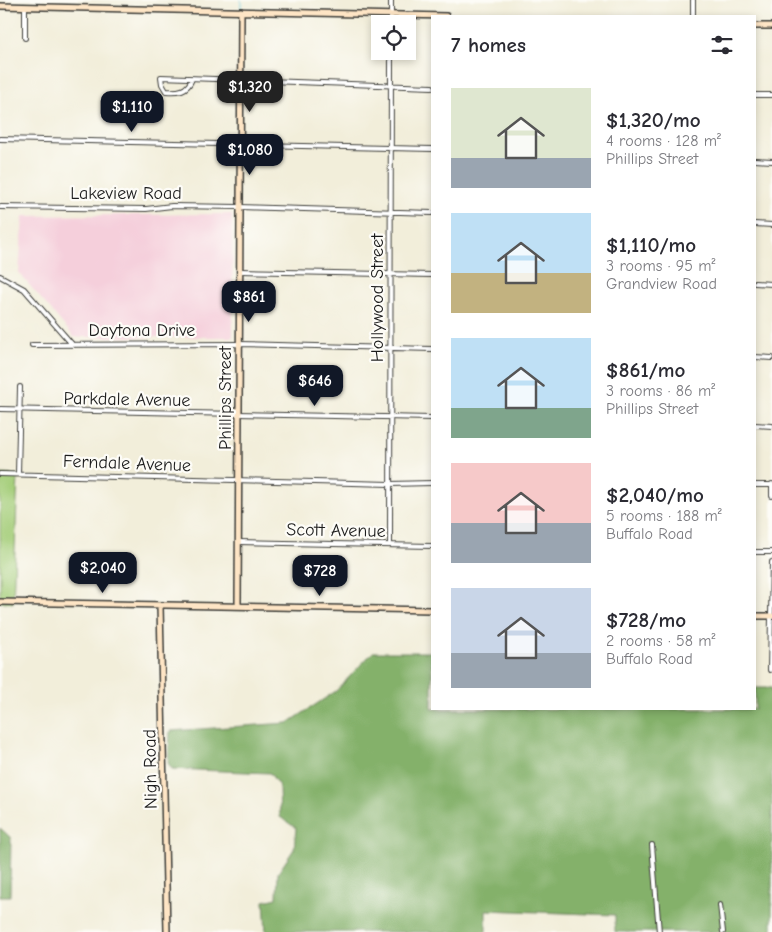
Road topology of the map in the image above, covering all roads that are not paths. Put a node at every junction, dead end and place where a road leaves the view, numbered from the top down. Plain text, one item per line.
1 (391, 0) edge
2 (693, 0) edge
3 (0, 6) edge
4 (25, 7) junction
5 (239, 11) junction
6 (391, 15) joint
7 (416, 15) edge
8 (693, 15) edge
9 (431, 16) edge
10 (756, 26) edge
11 (772, 26) edge
12 (25, 38) dead end
13 (391, 60) edge
14 (192, 78) junction
15 (240, 81) junction
16 (390, 85) junction
17 (431, 86) edge
18 (756, 95) edge
19 (772, 95) edge
20 (0, 139) edge
21 (240, 144) junction
22 (390, 148) junction
23 (431, 149) edge
24 (756, 160) edge
25 (772, 161) edge
26 (0, 207) edge
27 (240, 207) junction
28 (391, 212) junction
29 (431, 213) edge
30 (756, 224) edge
31 (772, 225) edge
32 (240, 271) junction
33 (390, 273) junction
34 (431, 274) edge
35 (0, 276) edge
36 (756, 283) edge
37 (772, 284) edge
38 (71, 344) junction
39 (239, 344) junction
40 (32, 345) dead end
41 (390, 349) junction
42 (431, 349) edge
43 (756, 357) edge
44 (772, 358) edge
45 (20, 387) dead end
46 (0, 410) edge
47 (19, 410) junction
48 (239, 415) junction
49 (390, 417) junction
50 (431, 418) edge
51 (756, 425) edge
52 (772, 426) edge
53 (0, 474) edge
54 (18, 474) junction
55 (238, 480) junction
56 (431, 483) edge
57 (390, 484) junction
58 (772, 484) edge
59 (756, 485) edge
60 (772, 496) edge
61 (238, 542) junction
62 (390, 545) junction
63 (431, 546) edge
64 (756, 552) edge
65 (772, 552) edge
66 (772, 562) edge
67 (0, 602) edge
68 (160, 605) junction
69 (238, 606) junction
70 (431, 610) edge
71 (756, 616) edge
72 (771, 616) edge
73 (770, 670) dead end
74 (652, 845) dead end
75 (720, 905) dead end
76 (167, 932) edge
77 (659, 932) edge
78 (723, 932) edge

1 - 6 street
2 - 8 street
3 - 4 street
4 - 5 street
4 - 12 street
5 - 6 street
5 - 15 street, Phillips Street
7 - 9 street
10 - 11 street
13 - 16 street, Hollywood Street
14 - 14 street
14 - 15 street
15 - 16 street
15 - 21 street, Phillips Street
16 - 17 street
16 - 22 street, Hollywood Street
18 - 19 street
20 - 21 street
21 - 22 street
21 - 27 street, Phillips Street
22 - 23 street
22 - 28 street, Hollywood Street
24 - 25 street
26 - 27 street, Lakeview Road
27 - 28 street, Lakeview Road
27 - 32 street, Phillips Street
28 - 29 street, Lakeview Road
28 - 33 street, Hollywood Street
30 - 31 street
32 - 33 street
32 - 39 street, Phillips Street
33 - 34 street
33 - 41 street, Hollywood Street
35 - 38 street, Daytona Drive
36 - 37 street
38 - 39 street, Daytona Drive
38 - 40 street
39 - 41 street, Daytona Drive
39 - 48 street, Phillips Street
41 - 42 street, Daytona Drive
41 - 49 street, Hollywood Street
43 - 44 street
45 - 47 street
46 - 47 street, Parkdale Avenue
47 - 48 street, Parkdale Avenue
47 - 54 street
48 - 49 street, Parkdale Avenue
48 - 55 street, Phillips Street
49 - 50 street, Parkdale Avenue
49 - 57 street, Hollywood Street
51 - 52 street
53 - 54 street, Ferndale Avenue
54 - 55 street, Ferndale Avenue
55 - 57 street, Ferndale Avenue
55 - 61 street, Phillips Street
56 - 57 street, Ferndale Avenue
57 - 62 street, Hollywood Street
58 - 59 street
58 - 60 street
61 - 62 street, Scott Avenue
61 - 69 street, Phillips Street
62 - 63 street, Scott Avenue
64 - 65 street
66 - 72 street
67 - 68 street
68 - 69 street
68 - 76 street, Nigh Road
69 - 70 street
71 - 72 street
72 - 73 street
74 - 77 street
75 - 78 street

